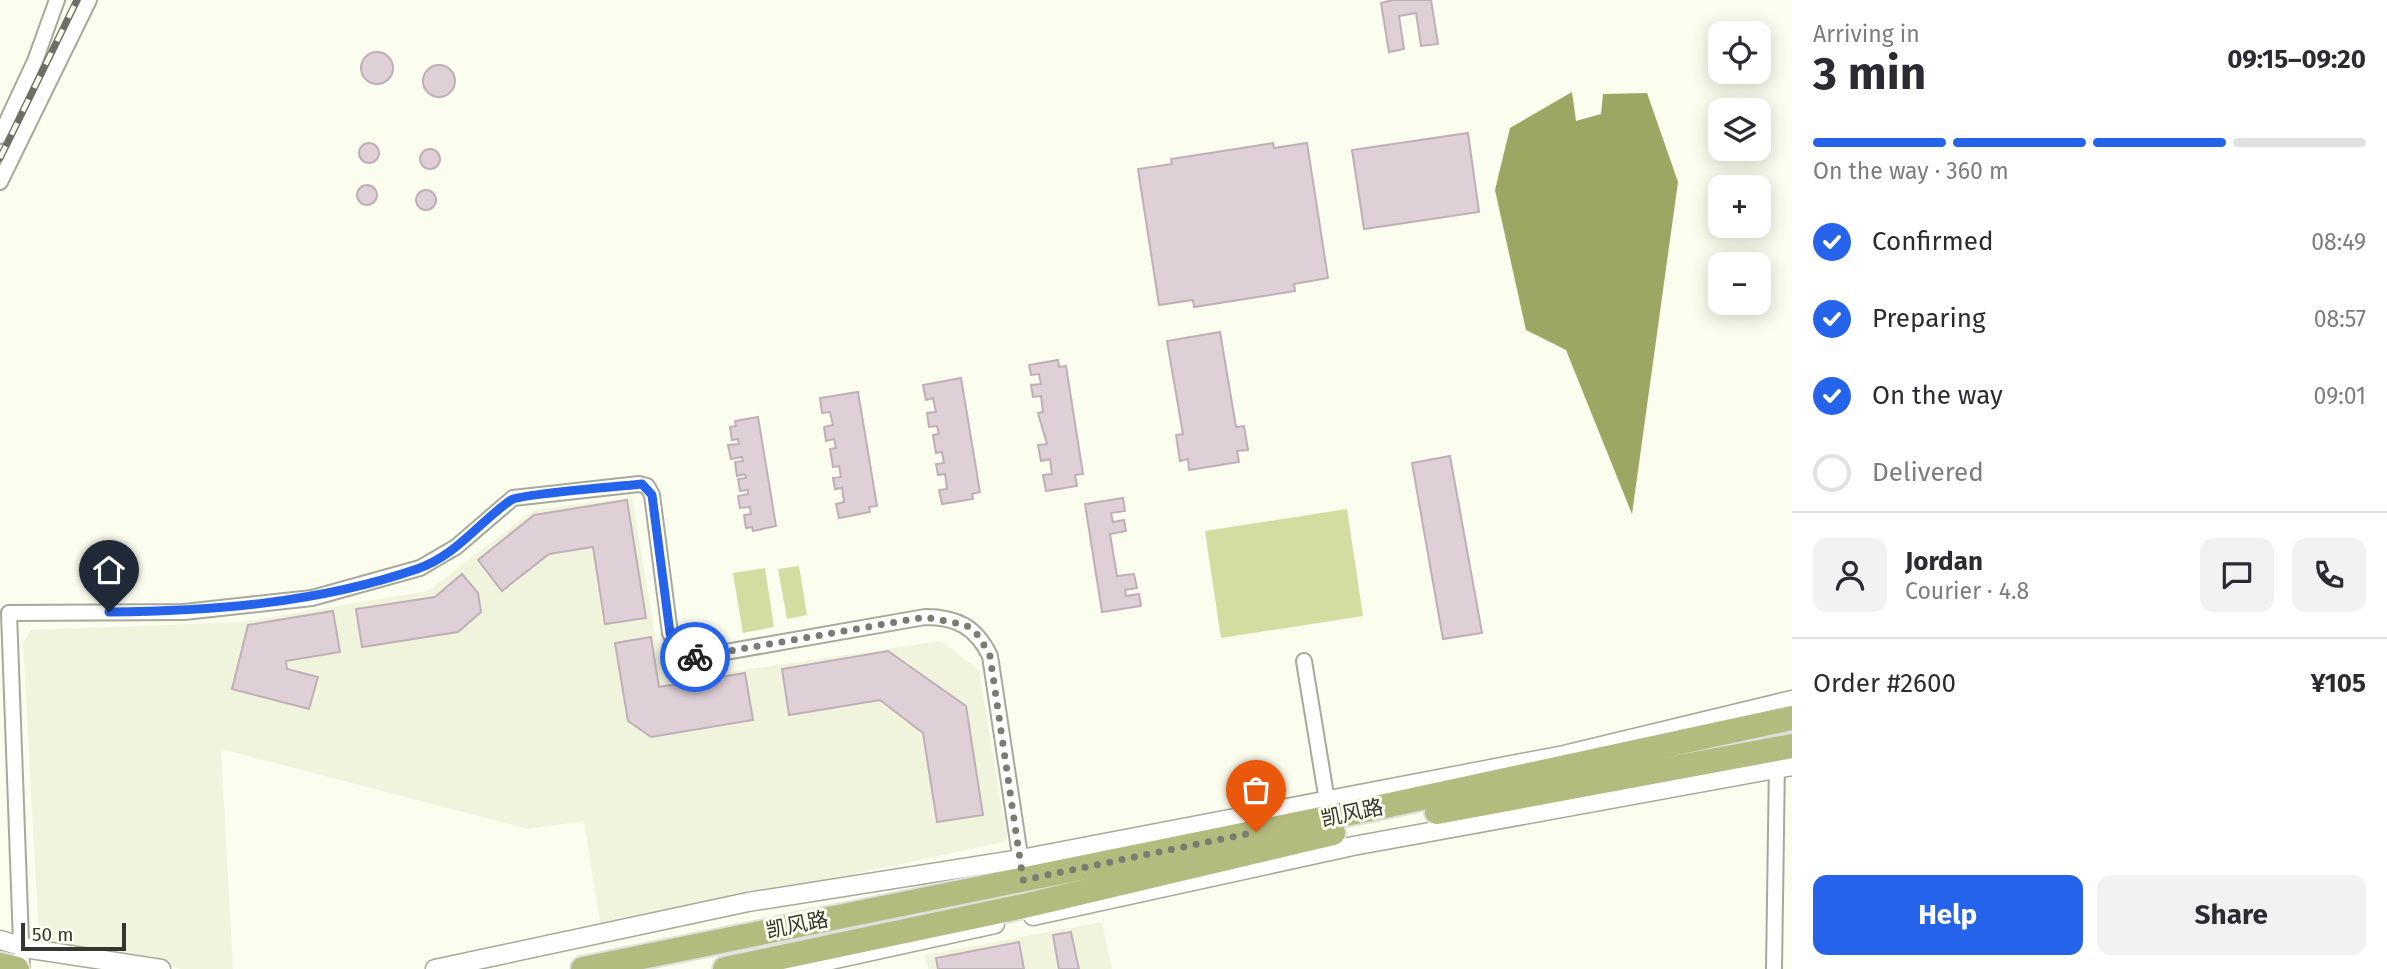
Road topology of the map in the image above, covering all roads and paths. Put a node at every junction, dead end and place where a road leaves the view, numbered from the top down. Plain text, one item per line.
1 (57, 0) edge
2 (89, 0) edge
3 (0, 136) edge
4 (0, 182) edge
5 (1304, 661) dead end
6 (1792, 700) edge
7 (1792, 718) edge
8 (1784, 757) edge
9 (1327, 802) junction
10 (1022, 869) junction
11 (1028, 905) junction
12 (0, 940) edge
13 (21, 962) edge
14 (0, 965) edge
15 (161, 969) edge
16 (435, 969) edge
17 (583, 969) edge
18 (725, 969) edge
19 (790, 969) edge
20 (1774, 969) edge

1 - 3 street
2 - 4 street
5 - 9 street
6 - 9 street
7 - 10 highway, 凯风路
8 - 11 highway, 凯风路
8 - 19 street
8 - 20 street
9 - 10 street
10 - 11 street
10 - 13 street
10 - 16 street
10 - 17 highway, 凯风路
11 - 18 highway, 凯风路
12 - 13 street
13 - 14 highway
13 - 15 street

